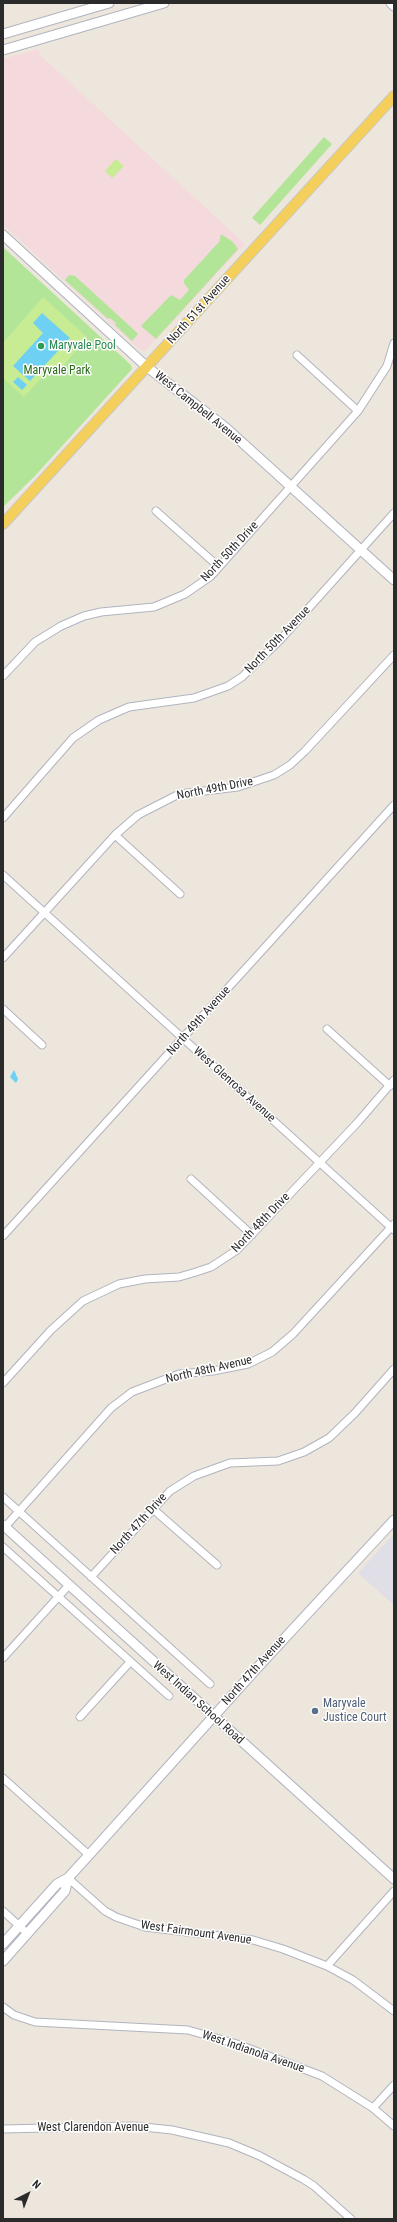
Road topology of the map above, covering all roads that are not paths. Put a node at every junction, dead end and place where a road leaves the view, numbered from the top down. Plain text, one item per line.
1 (109, 3) edge
2 (164, 3) edge
3 (391, 3) edge
4 (91, 5) edge
5 (394, 6) edge
6 (3, 34) edge
7 (5, 47) edge
8 (394, 96) edge
9 (3, 235) edge
10 (394, 343) edge
11 (297, 355) dead end
12 (147, 367) junction
13 (358, 411) junction
14 (291, 486) junction
15 (156, 511) dead end
16 (394, 513) edge
17 (3, 524) edge
18 (361, 549) junction
19 (219, 567) junction
20 (394, 580) edge
21 (394, 655) edge
22 (3, 676) edge
23 (394, 805) edge
24 (3, 818) edge
25 (115, 835) junction
26 (3, 875) edge
27 (180, 894) dead end
28 (45, 913) junction
29 (3, 958) edge
30 (3, 1009) edge
31 (327, 1029) dead end
32 (183, 1038) junction
33 (42, 1045) dead end
34 (392, 1083) edge
35 (320, 1162) junction
36 (191, 1179) dead end
37 (393, 1227) edge
38 (252, 1235) junction
39 (3, 1236) edge
40 (394, 1369) edge
41 (3, 1383) edge
42 (3, 1497) edge
43 (153, 1509) junction
44 (19, 1512) junction
45 (394, 1520) edge
46 (4, 1526) edge
47 (3, 1547) edge
48 (217, 1565) dead end
49 (91, 1577) junction
50 (69, 1585) junction
51 (58, 1597) junction
52 (3, 1658) edge
53 (130, 1662) junction
54 (210, 1684) dead end
55 (169, 1696) dead end
56 (213, 1716) junction
57 (80, 1717) dead end
58 (3, 1778) edge
59 (89, 1855) junction
60 (68, 1878) junction
61 (394, 1879) edge
62 (394, 1891) edge
63 (3, 1911) edge
64 (19, 1926) junction
65 (28, 1934) junction
66 (3, 1944) edge
67 (3, 1961) edge
68 (326, 1966) junction
69 (3, 2007) edge
70 (394, 2011) edge
71 (394, 2085) edge
72 (374, 2108) junction
73 (394, 2126) edge
74 (3, 2129) edge
75 (351, 2219) edge

1 - 4 street
2 - 7 street
3 - 5 street
4 - 6 street
8 - 12 main road, North 51st Avenue
9 - 12 street, West Campbell Avenue
10 - 13 street, North 50th Drive
11 - 13 street
12 - 14 street, West Campbell Avenue
12 - 17 main road, North 51st Avenue
13 - 14 street, North 50th Drive
14 - 18 street, West Campbell Avenue
14 - 19 street, North 50th Drive
15 - 19 street
16 - 18 street, North 50th Avenue
18 - 20 street, West Campbell Avenue
18 - 24 street, North 50th Avenue
19 - 22 street, North 50th Drive
21 - 25 street, North 49th Drive
23 - 32 street, North 49th Avenue
25 - 27 street
25 - 28 street, North 49th Drive
26 - 28 street, West Glenrosa Avenue
28 - 29 street, North 49th Drive
28 - 32 street, West Glenrosa Avenue
30 - 33 street
31 - 34 street
32 - 35 street, West Glenrosa Avenue
32 - 39 street, North 49th Avenue
34 - 35 street, North 48th Drive
35 - 37 street, West Glenrosa Avenue
35 - 38 street, North 48th Drive
36 - 38 street
37 - 44 street, North 48th Avenue
38 - 41 street, North 48th Drive
40 - 43 street, North 47th Drive
42 - 44 street, West Indian School Road
43 - 48 street
43 - 49 street, North 47th Drive
44 - 46 street, North 48th Avenue
44 - 49 street, West Indian School Road
45 - 56 street, North 47th Avenue
46 - 50 street, West Indian School Road
47 - 51 street, West Indian School Road
49 - 54 street, West Indian School Road
50 - 51 street
50 - 56 street, West Indian School Road
51 - 52 street
51 - 53 street, West Indian School Road
53 - 55 street, West Indian School Road
53 - 57 street
56 - 59 street, North 47th Avenue
56 - 61 street, West Indian School Road
58 - 59 street
59 - 60 street, North 47th Avenue
60 - 64 street, North 47th Avenue
60 - 65 street, North 47th Avenue
60 - 68 street, West Fairmount Avenue
62 - 68 street
63 - 64 street
64 - 65 street
64 - 66 street, North 47th Avenue
65 - 67 street, North 47th Avenue
68 - 70 street, West Fairmount Avenue
69 - 72 street, West Indianola Avenue
71 - 72 street
72 - 73 street, West Indianola Avenue
74 - 75 street, West Clarendon Avenue

